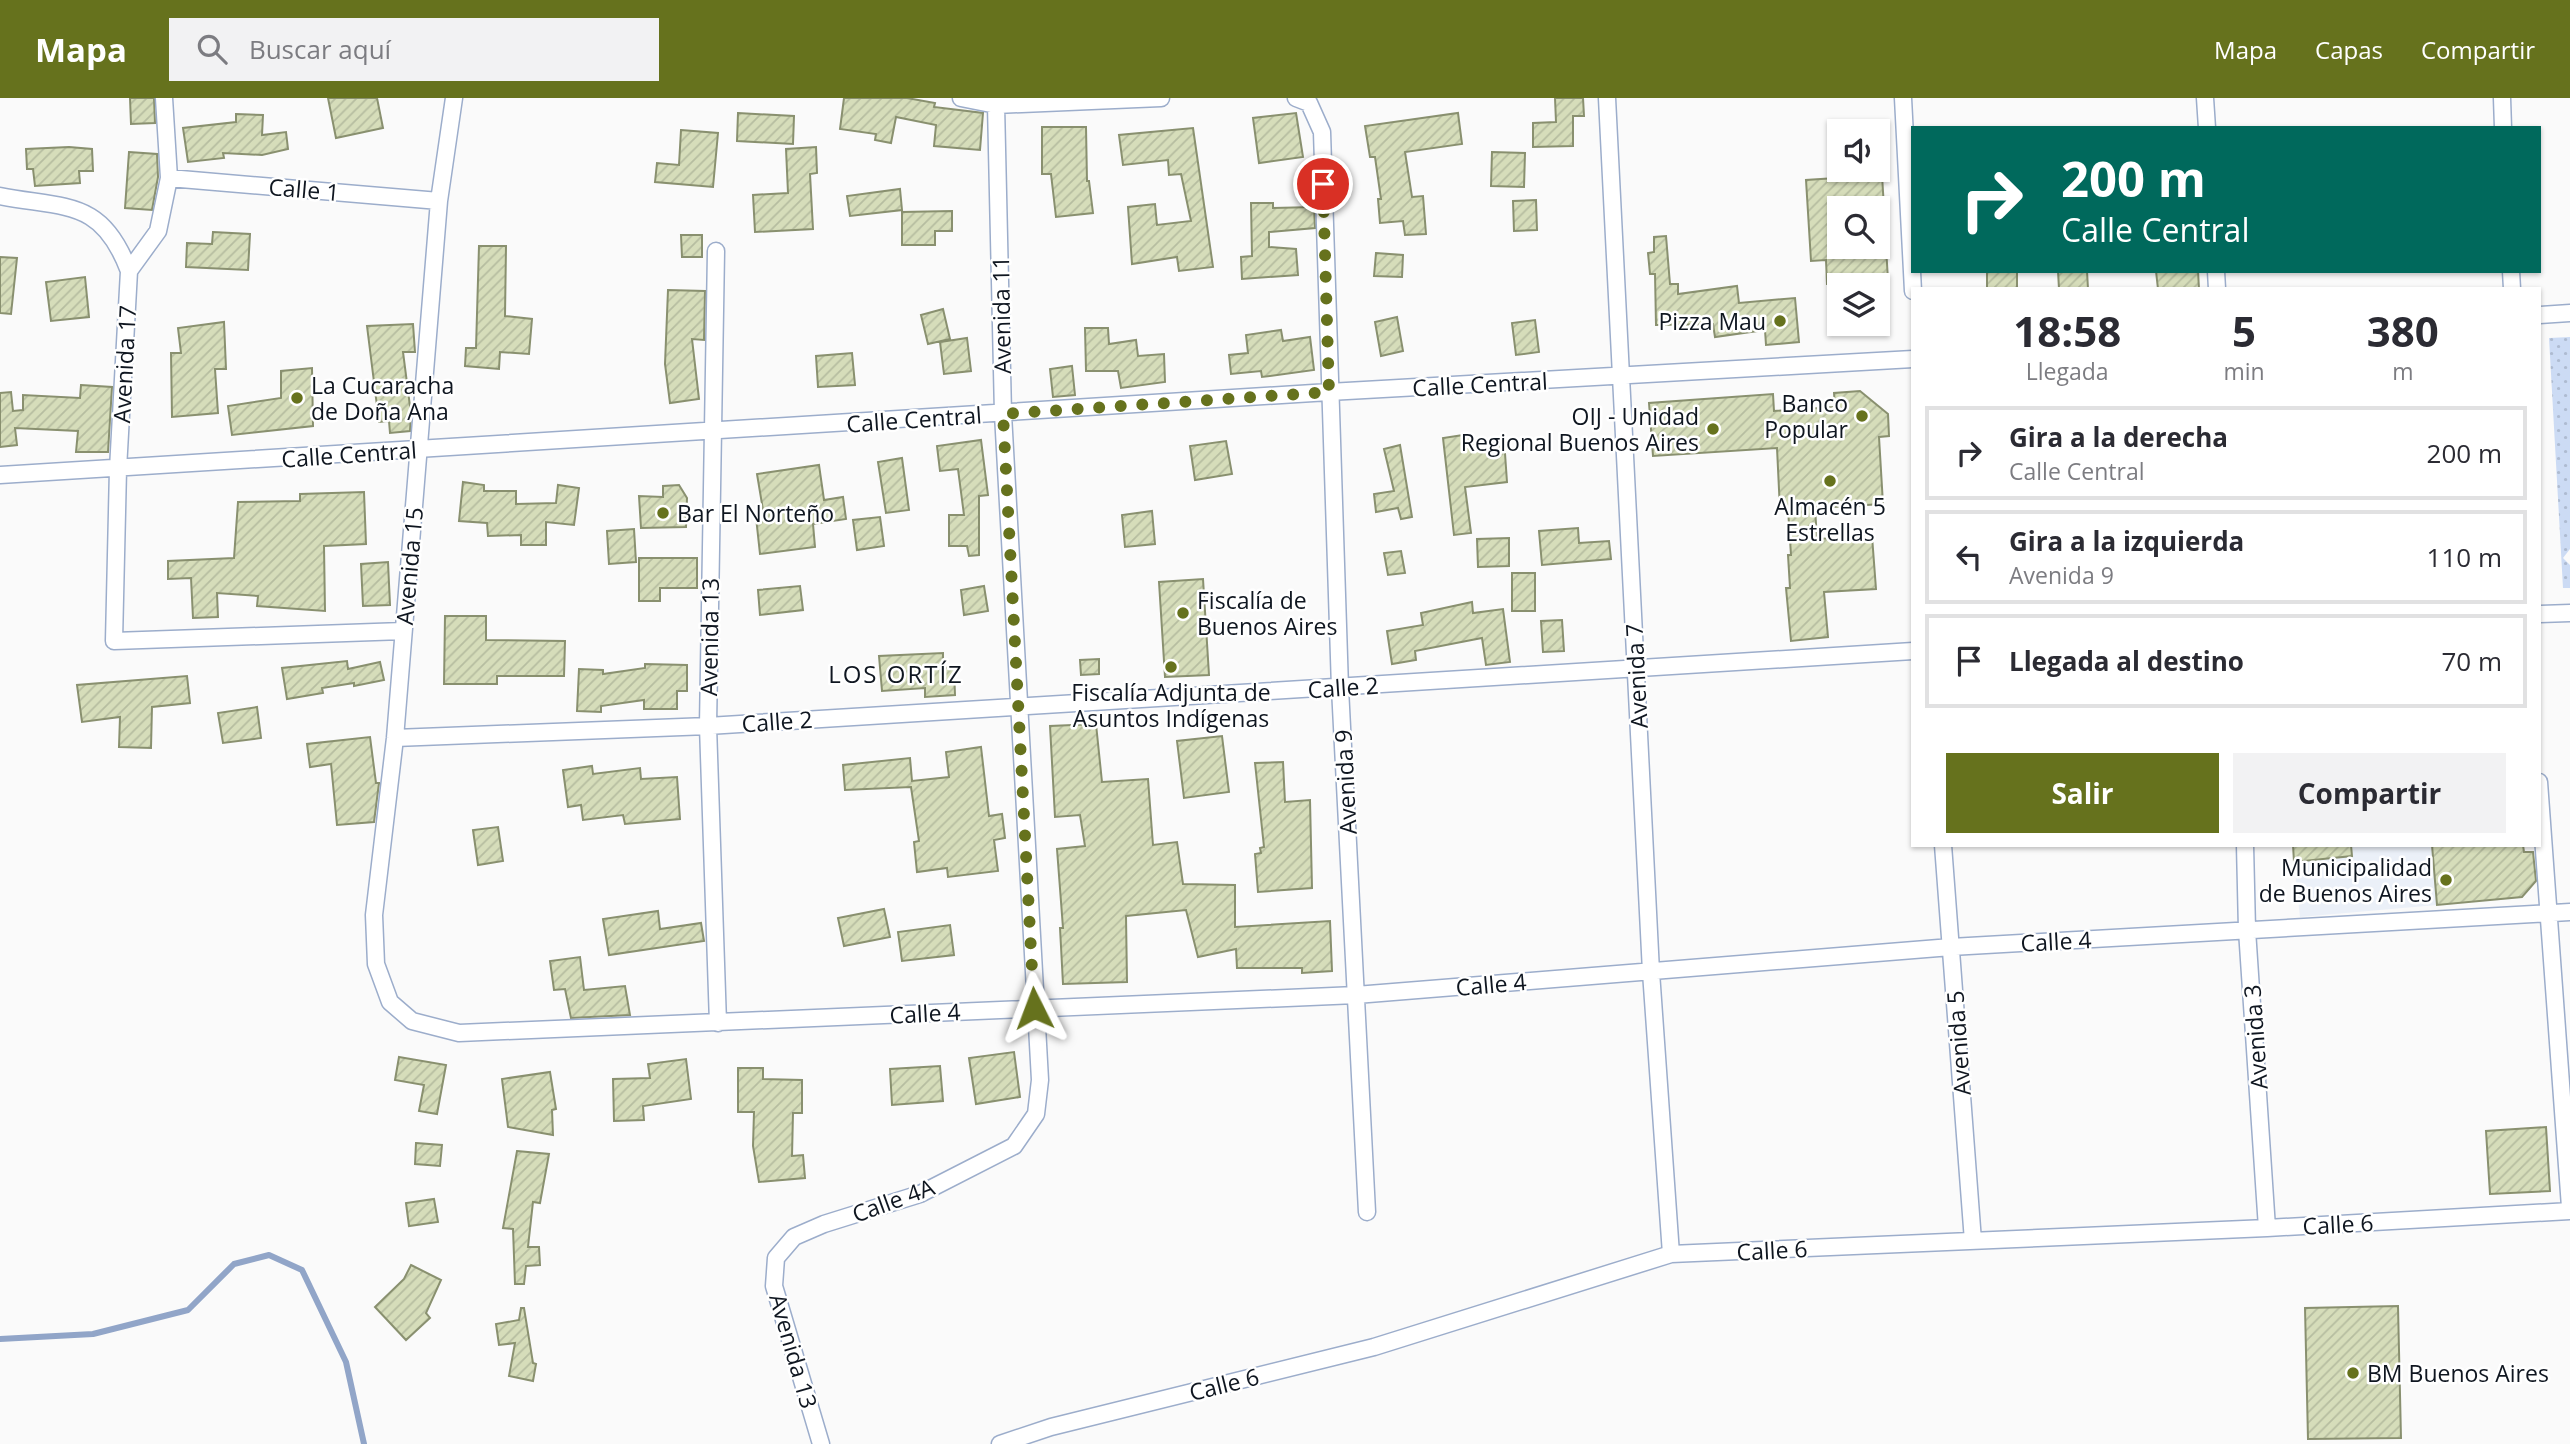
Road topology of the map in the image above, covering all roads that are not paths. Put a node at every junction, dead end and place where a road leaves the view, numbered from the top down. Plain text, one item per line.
1 (164, 98) edge
2 (454, 98) edge
3 (961, 98) edge
4 (1161, 98) edge
5 (1607, 98) edge
6 (1903, 98) edge
7 (2205, 98) edge
8 (2502, 98) edge
9 (1302, 100) edge
10 (996, 105) junction
11 (2207, 126) edge
12 (2503, 126) edge
13 (169, 178) junction
14 (0, 196) edge
15 (439, 201) junction
16 (716, 251) dead end
17 (1911, 253) edge
18 (129, 271) junction
19 (2570, 313) edge
20 (2541, 315) edge
21 (1911, 359) edge
22 (1621, 377) junction
23 (1329, 392) junction
24 (1003, 414) junction
25 (711, 432) junction
26 (419, 449) junction
27 (118, 469) junction
28 (0, 475) edge
29 (2570, 613) edge
30 (2541, 614) edge
31 (403, 631) junction
32 (1911, 650) edge
33 (1635, 667) junction
34 (1340, 688) junction
35 (1019, 704) junction
36 (708, 726) junction
37 (395, 738) junction
38 (2541, 815) edge
39 (1943, 847) edge
40 (2245, 847) edge
41 (2570, 912) edge
42 (2547, 913) junction
43 (2248, 930) junction
44 (1951, 947) junction
45 (1651, 972) junction
46 (1356, 995) junction
47 (1034, 1008) junction
48 (412, 1021) joint
49 (718, 1023) junction
50 (1014, 1146) joint
51 (2570, 1209) edge
52 (1367, 1212) dead end
53 (2267, 1228) junction
54 (1973, 1241) junction
55 (1671, 1254) junction
56 (776, 1258) joint
57 (821, 1444) edge
58 (1000, 1444) edge

1 - 13 street, Avenida 17
2 - 15 street, Avenida 15
3 - 10 street
4 - 10 street
5 - 22 street, Avenida 7
6 - 17 street
7 - 11 street
8 - 12 street
9 - 23 street, Avenida 9
10 - 24 street, Avenida 11
13 - 15 street, Calle 1
13 - 18 street, Avenida 17
14 - 18 street
15 - 26 street, Avenida 15
16 - 25 street, Avenida 13
18 - 27 street, Avenida 17
19 - 20 street
21 - 22 street, Calle Central
22 - 23 street, Calle Central
22 - 33 street, Avenida 7
23 - 24 street, Calle Central
23 - 34 street, Avenida 9
24 - 25 street, Calle Central
24 - 35 street, Avenida 11
25 - 26 street, Calle Central
25 - 36 street, Avenida 13
26 - 27 street, Calle Central
26 - 31 street, Avenida 15
27 - 28 street, Calle Central
27 - 31 street, Avenida 17
29 - 30 street
31 - 37 street, Avenida 15
32 - 33 street, Calle 2
33 - 34 street, Calle 2
33 - 45 street, Avenida 7
34 - 35 street, Calle 2
34 - 46 street, Avenida 9
35 - 36 street, Calle 2
35 - 47 street, Avenida 11
36 - 37 street, Calle 2
36 - 49 street, Avenida 13
37 - 48 street, Avenida 15
38 - 42 street
39 - 44 street, Avenida 5
40 - 43 street, Avenida 3
41 - 42 street, Calle 4
42 - 43 street, Calle 4
42 - 51 street
43 - 44 street, Calle 4
43 - 53 street, Avenida 3
44 - 45 street, Calle 4
44 - 54 street, Avenida 5
45 - 46 street, Calle 4
45 - 55 street, Avenida 7
46 - 47 street, Calle 4
46 - 52 street, Avenida 9
47 - 49 street, Calle 4
47 - 50 street, Avenida 11
48 - 49 street, Calle 4
50 - 56 street, Calle 4A
51 - 53 street, Calle 6
53 - 54 street, Calle 6
54 - 55 street, Calle 6
55 - 58 street, Calle 6
56 - 57 street, Avenida 13

